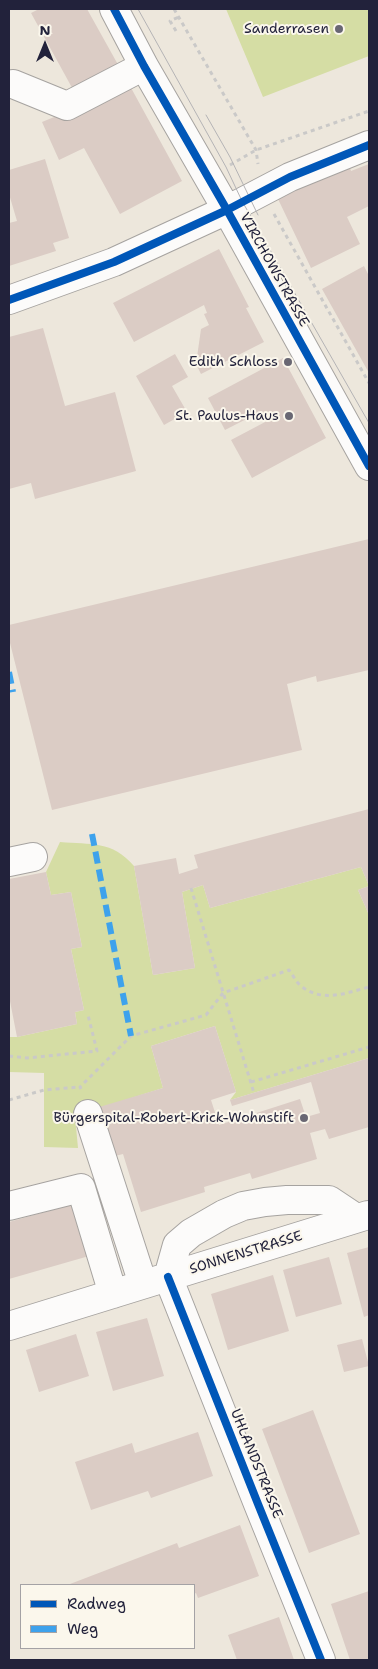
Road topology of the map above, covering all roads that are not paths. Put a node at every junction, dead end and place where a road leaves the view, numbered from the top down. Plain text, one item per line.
1 (114, 9) edge
2 (144, 66) junction
3 (13, 84) dead end
4 (369, 145) edge
5 (226, 210) junction
6 (9, 300) edge
7 (369, 466) edge
8 (88, 1114) road end
9 (9, 1206) edge
10 (363, 1216) edge
11 (156, 1281) junction
12 (114, 1294) junction
13 (9, 1326) edge
14 (321, 1660) edge

1 - 2 street, VIRCHOWSTRASSE
2 - 3 street
2 - 5 street, VIRCHOWSTRASSE
4 - 5 street
5 - 6 street
5 - 7 street, VIRCHOWSTRASSE
8 - 11 street, UHLANDSTRASSE
9 - 12 street
10 - 11 street, SONNENSTRASSE
10 - 11 street
11 - 12 street, SONNENSTRASSE
11 - 14 street, UHLANDSTRASSE
12 - 13 street, SONNENSTRASSE

